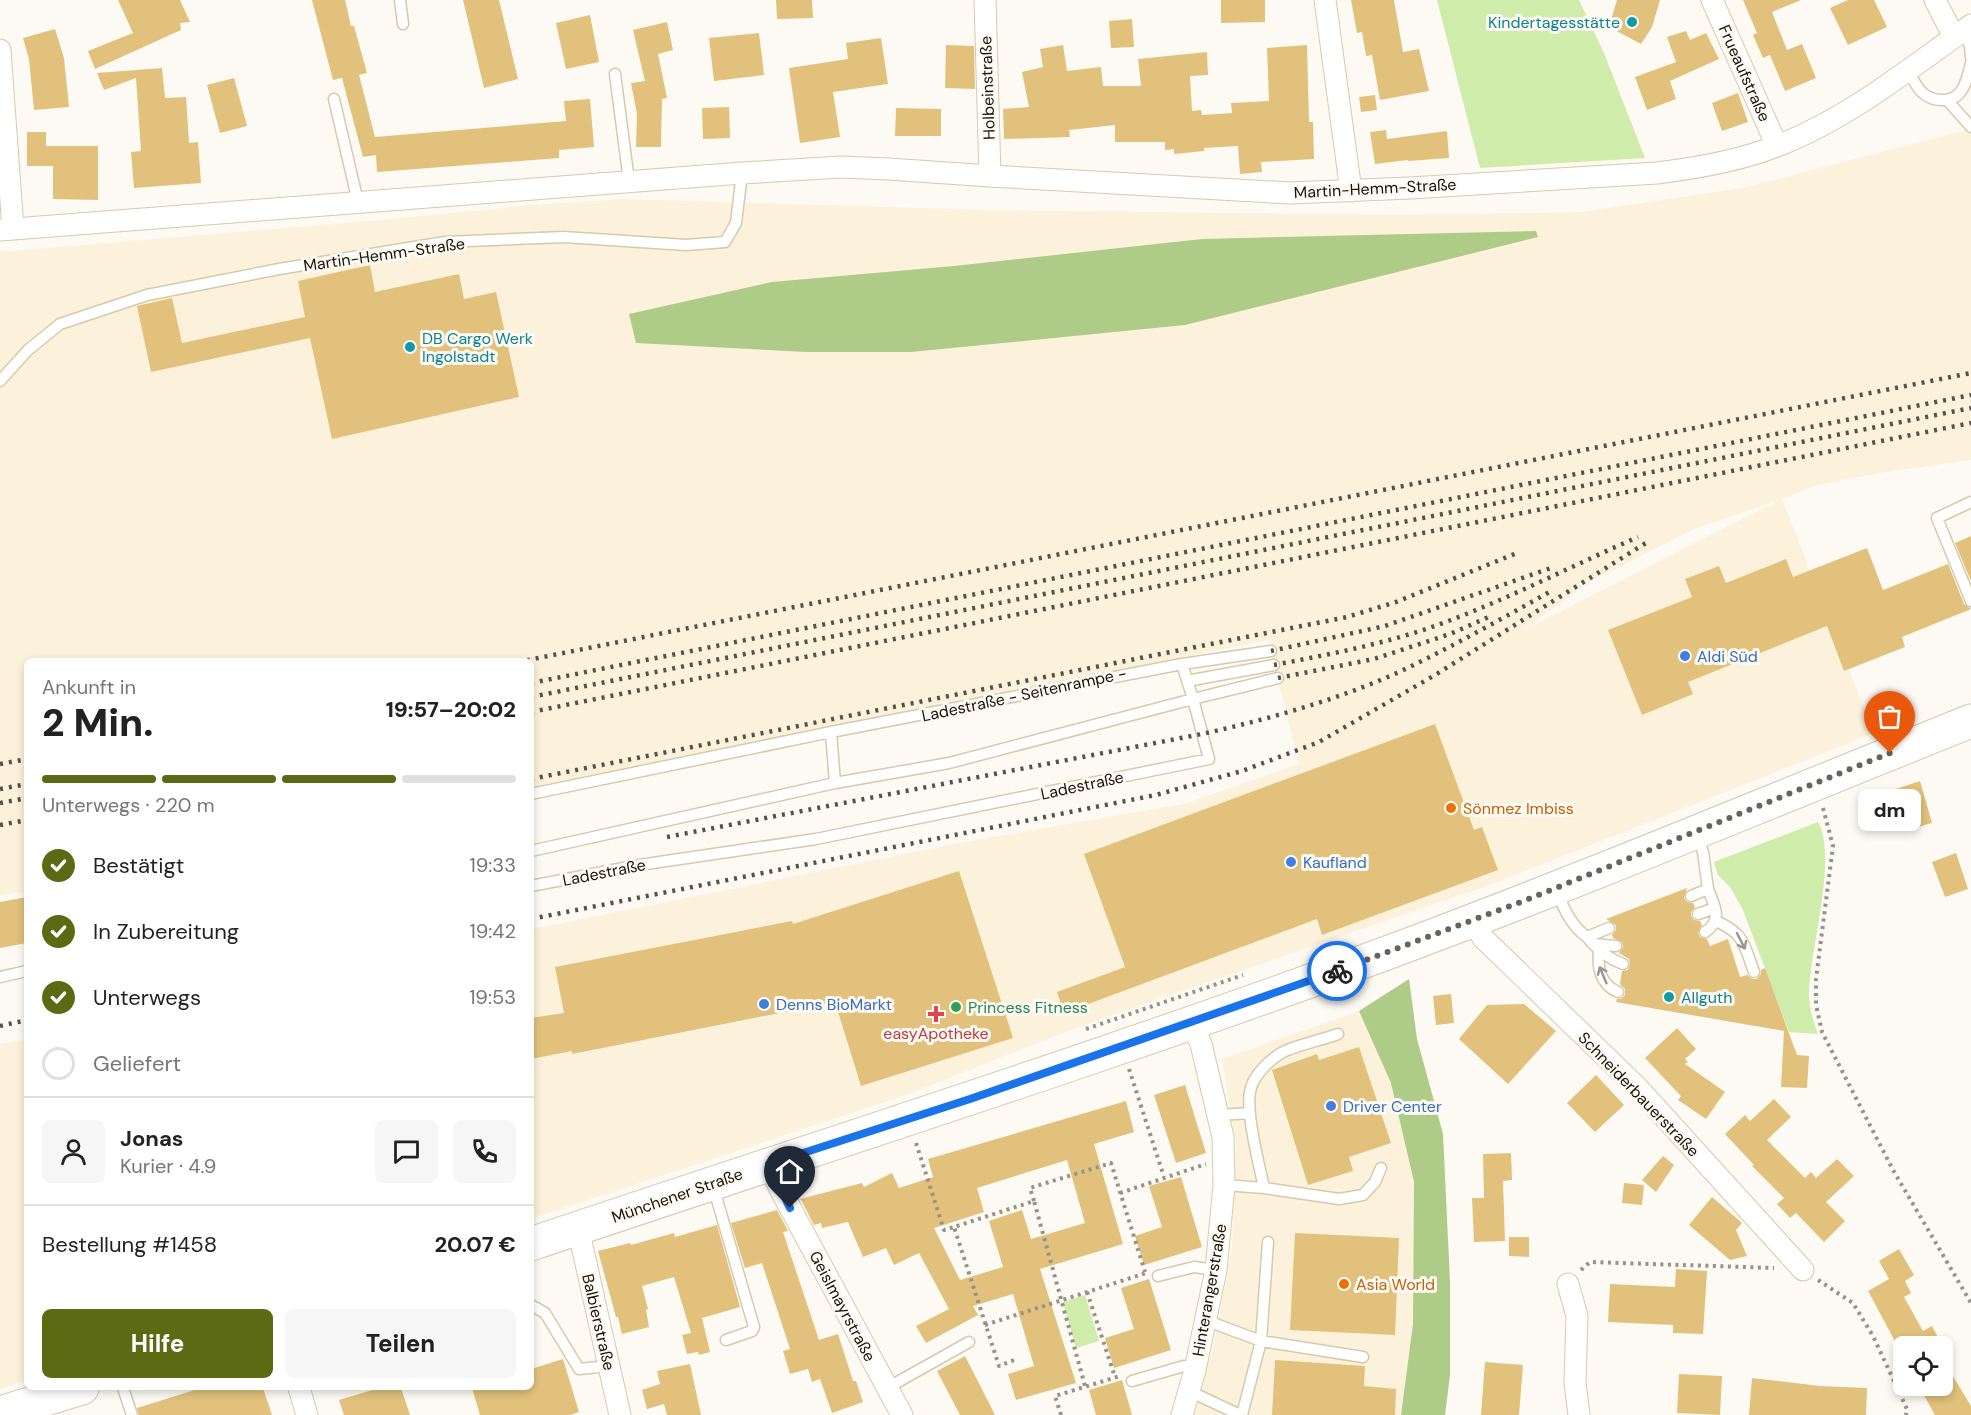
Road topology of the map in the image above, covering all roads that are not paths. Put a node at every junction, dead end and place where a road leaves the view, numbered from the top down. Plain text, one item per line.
1 (400, 0) edge
2 (985, 0) edge
3 (1324, 0) edge
4 (1712, 0) edge
5 (1935, 0) edge
6 (404, 24) dead end
7 (1962, 31) edge
8 (0, 50) edge
9 (1971, 58) edge
10 (1971, 63) edge
11 (1908, 70) junction
12 (615, 74) dead end
13 (334, 99) dead end
14 (1948, 100) junction
15 (1971, 127) edge
16 (1777, 146) junction
17 (742, 173) junction
18 (990, 176) junction
19 (629, 181) junction
20 (1351, 191) junction
21 (358, 202) junction
22 (6, 229) edge
23 (0, 381) edge
24 (1971, 502) edge
25 (1971, 601) edge
26 (1271, 651) dead end
27 (1182, 664) junction
28 (1274, 665) dead end
29 (1278, 678) dead end
30 (1187, 681) junction
31 (1193, 699) junction
32 (1971, 721) edge
33 (831, 732) junction
34 (835, 783) junction
35 (534, 793) edge
36 (1696, 831) junction
37 (534, 850) edge
38 (534, 885) edge
39 (1555, 888) junction
40 (1708, 890) junction
41 (1691, 896) dead end
42 (1715, 908) junction
43 (1698, 914) dead end
44 (1473, 921) junction
45 (1716, 921) junction
46 (1609, 928) dead end
47 (1705, 932) dead end
48 (1593, 944) junction
49 (1616, 946) dead end
50 (1623, 964) dead end
51 (24, 972) edge
52 (1754, 972) dead end
53 (0, 977) edge
54 (1618, 992) dead end
55 (1192, 1023) junction
56 (1338, 1034) dead end
57 (1250, 1113) junction
58 (1219, 1115) junction
59 (769, 1164) junction
60 (1381, 1168) dead end
61 (712, 1183) junction
62 (1224, 1185) junction
63 (1264, 1188) junction
64 (578, 1228) junction
65 (1268, 1242) dead end
66 (534, 1243) edge
67 (1216, 1270) junction
68 (1803, 1270) road end
69 (1158, 1276) road end
70 (1568, 1284) road end
71 (534, 1307) edge
72 (1205, 1320) junction
73 (726, 1340) dead end
74 (1261, 1341) junction
75 (969, 1342) dead end
76 (1363, 1357) dead end
77 (609, 1366) junction
78 (1195, 1371) junction
79 (1132, 1381) road end
80 (887, 1388) junction
81 (75, 1390) edge
82 (124, 1390) edge
83 (300, 1390) edge
84 (1189, 1391) junction
85 (0, 1413) edge
86 (132, 1415) edge
87 (307, 1415) edge
88 (620, 1415) edge
89 (902, 1415) edge
90 (1182, 1415) edge
91 (1241, 1415) edge
92 (1579, 1415) edge

1 - 6 lane
2 - 18 street, Holbeinstraße
3 - 20 street
4 - 16 street, Frueaufstraße
5 - 7 street
7 - 9 lane
7 - 11 street, Martin-Hemm-Straße
8 - 22 street
10 - 14 lane
11 - 14 lane
11 - 16 street, Martin-Hemm-Straße
12 - 19 lane
13 - 21 lane
14 - 15 lane
16 - 20 street, Martin-Hemm-Straße
17 - 18 street, Martin-Hemm-Straße
17 - 19 street, Martin-Hemm-Straße
17 - 23 lane, Martin-Hemm-Straße
18 - 20 street, Martin-Hemm-Straße
19 - 21 street, Martin-Hemm-Straße
21 - 22 street, Martin-Hemm-Straße
24 - 25 lane
26 - 27 lane, Ladestraße - Seitenrampe -
27 - 30 lane
27 - 33 lane, Ladestraße - Seitenrampe -
28 - 30 lane
29 - 31 lane
30 - 31 lane
31 - 34 lane
31 - 38 lane, Ladestraße
32 - 36 main road, Münchener Straße
33 - 34 lane
33 - 35 lane
34 - 37 lane
36 - 39 main road, Münchener Straße
36 - 40 lane
39 - 44 main road, Münchener Straße
39 - 48 lane
40 - 41 lane
40 - 42 lane
42 - 43 lane
42 - 45 lane
44 - 55 main road, Münchener Straße
44 - 68 street, Schneiderbauerstraße
45 - 47 lane
45 -> 52 lane
46 - 48 lane
48 - 49 lane
48 - 50 lane
54 -> 48 lane
51 - 53 lane
55 - 58 street, Hinterangerstraße
55 - 59 main road, Münchener Straße
56 - 57 lane
57 - 58 lane
57 - 63 lane
58 - 62 street, Hinterangerstraße
59 - 61 main road, Münchener Straße
59 - 80 street, Geislmayrstraße
60 - 63 lane
61 - 64 main road, Münchener Straße
61 - 73 lane
62 - 63 lane
62 - 67 street, Hinterangerstraße
64 - 66 main road, Münchener Straße
64 - 77 street, Balbierstraße
65 - 74 lane
67 - 69 lane
67 - 72 street, Hinterangerstraße
70 - 92 street
71 - 77 lane
72 - 74 lane
72 - 78 street, Hinterangerstraße
74 - 76 lane
74 - 91 lane
75 - 80 lane
77 - 88 street, Balbierstraße
78 - 79 lane
78 - 84 street, Hinterangerstraße
80 - 89 street, Geislmayrstraße
81 - 85 main road
82 - 86 lane
83 - 87 street
84 - 90 street, Hinterangerstraße
84 - 91 lane

